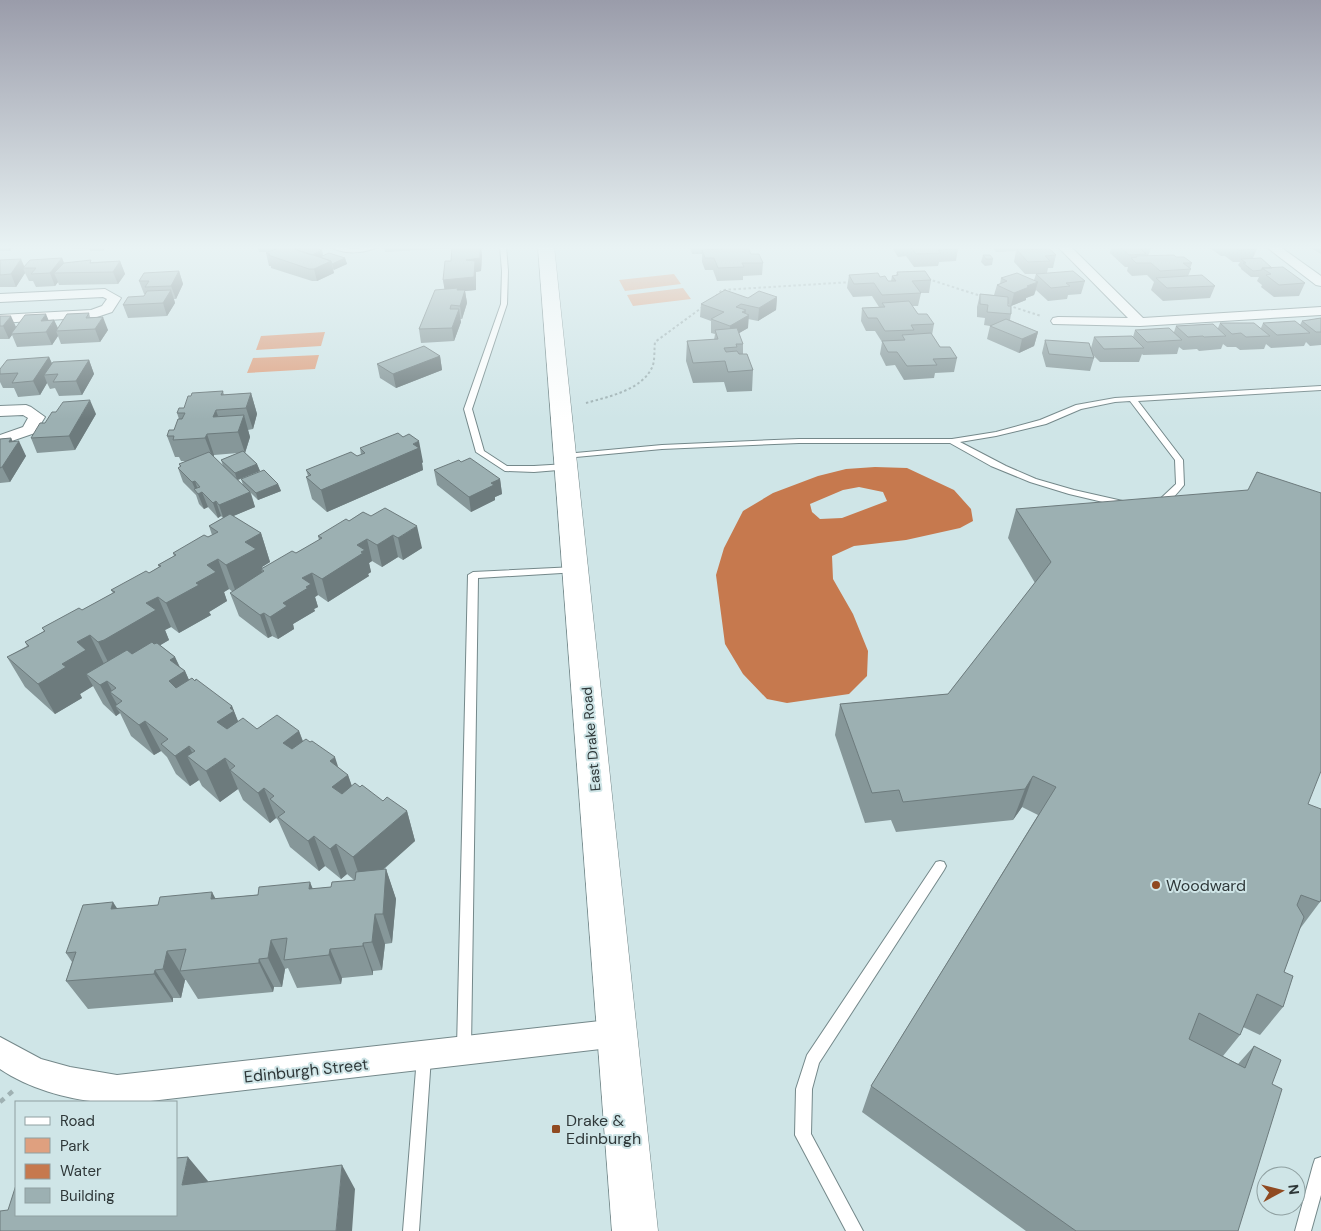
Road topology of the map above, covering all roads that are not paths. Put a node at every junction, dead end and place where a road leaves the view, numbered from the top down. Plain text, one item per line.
1 (111, 303) edge
2 (504, 303) edge
3 (551, 303) edge
4 (1121, 303) edge
5 (1321, 312) edge
6 (0, 318) edge
7 (1058, 321) road end
8 (1140, 322) junction
9 (1321, 388) edge
10 (1132, 399) junction
11 (0, 411) edge
12 (0, 440) edge
13 (952, 441) junction
14 (566, 462) junction
15 (1153, 504) edge
16 (1134, 506) edge
17 (576, 570) junction
18 (940, 866) dead end
19 (618, 1033) junction
20 (0, 1052) edge
21 (464, 1052) junction
22 (424, 1056) junction
23 (1321, 1165) edge
24 (411, 1231) edge
25 (635, 1231) edge
26 (855, 1231) edge
27 (1303, 1231) edge

1 - 6 street
2 - 14 lane
3 - 14 main road, East Drake Road
4 - 8 street
5 - 8 street
7 - 8 street
9 - 10 lane
10 - 13 lane
10 - 15 lane
11 - 12 street
13 - 14 lane
13 - 16 lane
14 - 17 main road, East Drake Road
17 - 19 main road, East Drake Road
17 - 21 lane
18 - 26 lane
19 - 21 street, Edinburgh Street
19 - 25 main road, East Drake Road
20 - 22 street, Edinburgh Street
21 - 22 street, Edinburgh Street
22 - 24 lane
23 - 27 lane

